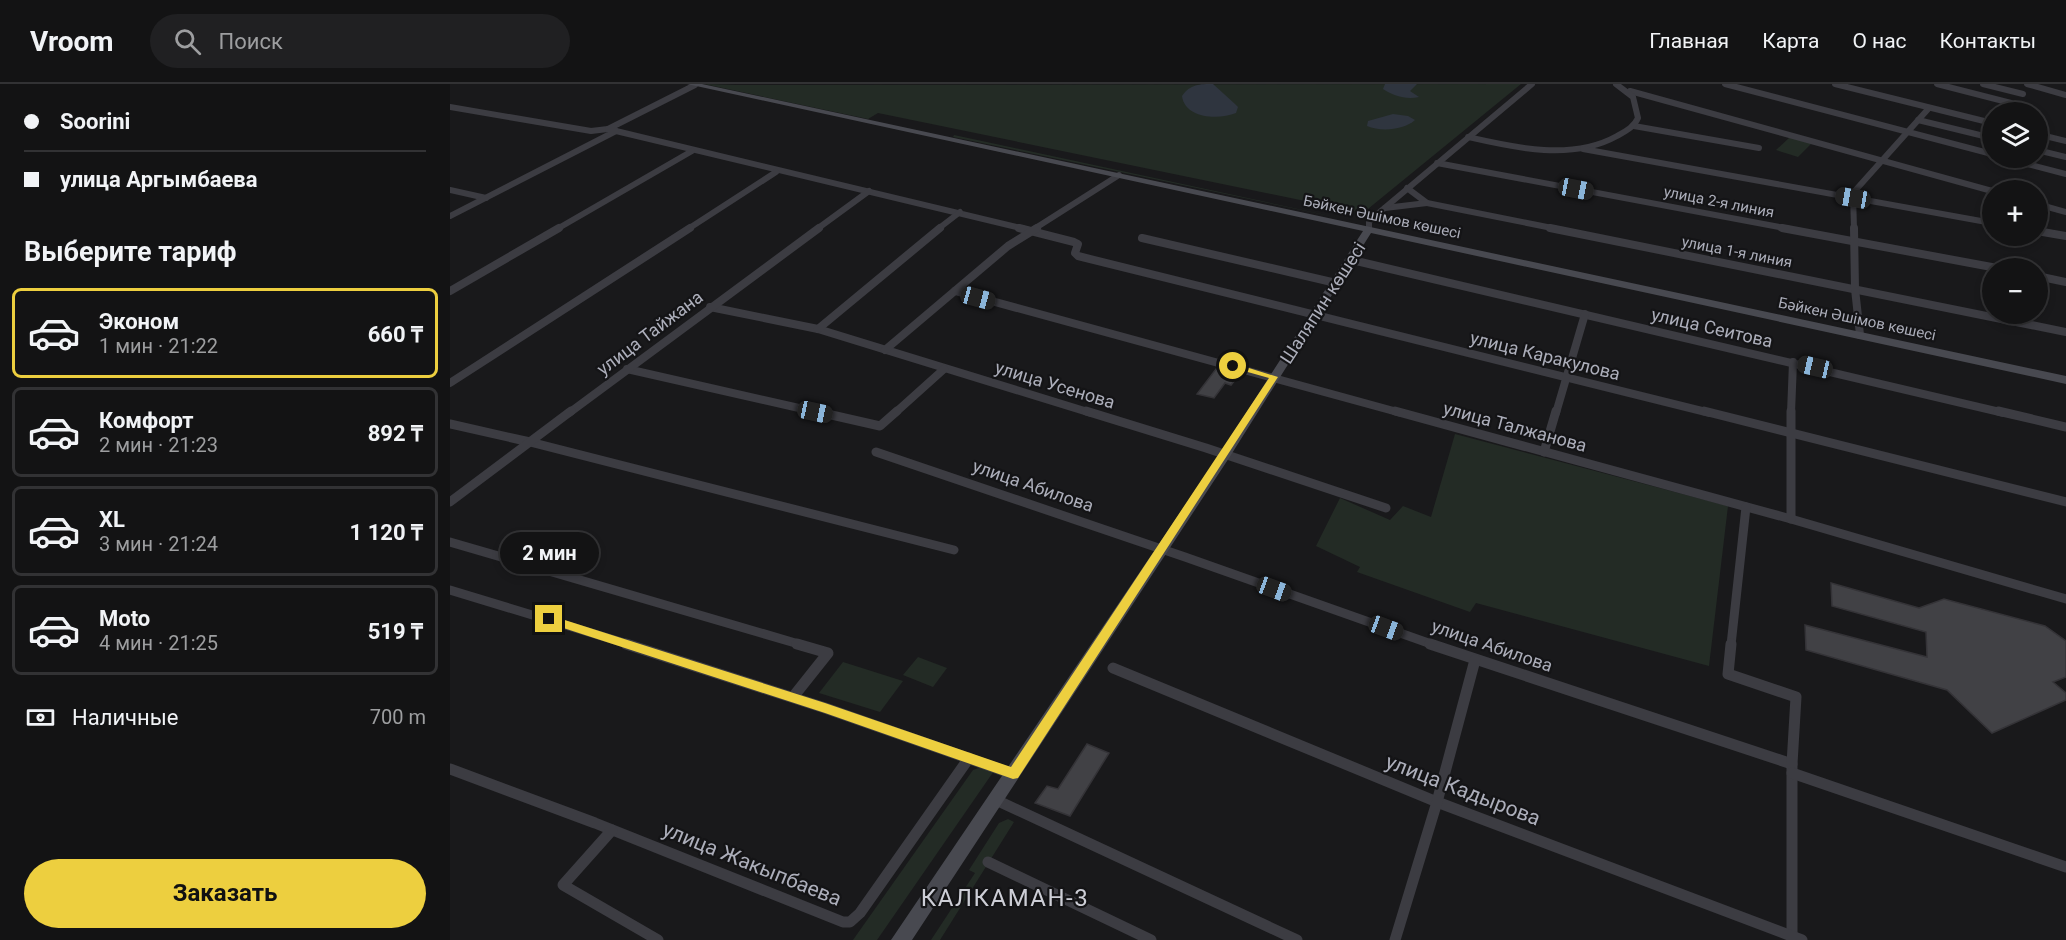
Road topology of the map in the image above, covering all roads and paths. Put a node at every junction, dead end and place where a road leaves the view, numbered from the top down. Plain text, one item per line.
1 (694, 84) edge
2 (1532, 84) edge
3 (1616, 84) edge
4 (1725, 84) edge
5 (1835, 84) edge
6 (1937, 84) edge
7 (1983, 84) edge
8 (2027, 84) edge
9 (1630, 90) junction
10 (2024, 94) dead end
11 (2066, 95) edge
12 (2007, 102) edge
13 (450, 107) edge
14 (1929, 108) junction
15 (1918, 120) junction
16 (1982, 121) edge
17 (1634, 126) junction
18 (608, 129) junction
19 (616, 130) junction
20 (1908, 132) junction
21 (1982, 136) edge
22 (2048, 137) edge
23 (1468, 138) junction
24 (2066, 141) edge
25 (1759, 148) dead end
26 (1583, 149) junction
27 (692, 151) junction
28 (1982, 151) edge
29 (2048, 153) edge
30 (2066, 157) edge
31 (1882, 160) junction
32 (1437, 163) junction
33 (2043, 168) edge
34 (776, 172) junction
35 (2066, 174) edge
36 (1119, 175) junction
37 (1407, 188) junction
38 (1982, 188) edge
39 (450, 189) edge
40 (869, 191) junction
41 (486, 198) junction
42 (1853, 198) junction
43 (1427, 203) junction
44 (2048, 207) edge
45 (1383, 208) junction
46 (960, 212) junction
47 (2066, 212) edge
48 (1304, 215) junction
49 (450, 216) edge
50 (1982, 221) edge
51 (1031, 230) junction
52 (1369, 230) junction
53 (2048, 233) edge
54 (2066, 236) edge
55 (1143, 238) dead end
56 (1853, 241) junction
57 (1352, 260) junction
58 (1982, 265) edge
59 (2048, 278) edge
60 (2066, 282) edge
61 (1336, 283) junction
62 (1855, 289) junction
63 (450, 291) edge
64 (955, 291) junction
65 (710, 307) junction
66 (1315, 314) junction
67 (1585, 314) junction
68 (818, 329) junction
69 (2066, 332) edge
70 (1860, 335) junction
71 (885, 350) junction
72 (1792, 362) junction
73 (627, 369) junction
74 (944, 369) junction
75 (1274, 377) junction
76 (1566, 377) junction
77 (2066, 380) edge
78 (450, 382) edge
79 (450, 424) edge
80 (2066, 427) edge
81 (1790, 434) junction
82 (530, 442) junction
83 (876, 452) dead end
84 (1544, 452) junction
85 (1225, 455) junction
86 (450, 502) edge
87 (2066, 502) edge
88 (1746, 507) junction
89 (1386, 508) dead end
90 (1791, 519) junction
91 (450, 542) edge
92 (1160, 549) junction
93 (954, 550) dead end
94 (450, 590) edge
95 (2066, 599) edge
96 (1475, 660) junction
97 (1113, 668) dead end
98 (793, 697) junction
99 (969, 758) junction
100 (1792, 768) junction
101 (450, 769) edge
102 (1013, 774) junction
103 (996, 800) junction
104 (1437, 802) junction
105 (612, 830) junction
106 (988, 862) dead end
107 (2066, 867) edge
108 (1796, 939) edge
109 (658, 940) edge
110 (902, 940) edge
111 (1151, 940) edge
112 (1297, 940) edge
113 (1395, 940) edge

1 - 18 street
1 - 36 main road, Бәйкен Әшімов көшесі
2 - 23 street, Шаляпин көшесі
3 - 9 street
4 - 20 street
5 - 14 street
6 - 12 street
7 - 10 street
8 - 11 street
9 - 17 street
9 - 31 street
13 - 18 street
14 - 15 street
14 - 16 street
15 - 20 street
15 - 21 street
17 - 25 street
17 - 26 street
18 - 19 street
19 - 27 street
19 - 41 street
20 - 28 street
20 - 31 street
22 - 24 street
23 - 26 street
23 - 32 street, Шаляпин көшесі
26 - 42 street
27 - 34 street
27 - 63 street
29 - 30 street
31 - 38 street
31 - 42 street
32 - 37 street, Шаляпин көшесі
32 - 56 street, улица 2-я линия
33 - 35 street
34 - 40 street
34 - 78 street
36 - 48 main road, Бәйкен Әшімов көшесі
36 - 51 street
37 - 43 street, улица 1-я линия
37 - 45 street, Шаляпин көшесі
39 - 41 street
40 - 46 street
40 - 65 street, улица Тайжана
41 - 49 street
42 - 50 street
42 - 56 street
43 - 45 street
43 - 62 street, улица 1-я линия
44 - 47 street
45 - 52 street, Шаляпин көшесі
46 - 51 street
46 - 68 street
48 - 52 main road, Бәйкен Әшімов көшесі
48 - 57 main road
51 - 64 street
51 - 66 street, улица Каракулова
52 - 57 main road, Шаляпин көшесі
52 - 70 main road, Бәйкен Әшімов көшесі
53 - 54 street
55 - 61 street
56 - 58 street, улица 2-я линия
56 - 62 street
57 - 61 main road, Шаляпин көшесі
57 - 67 street, улица Сеитова
59 - 60 street
61 - 66 main road, Шаляпин көшесі
62 - 69 street, улица 1-я линия
62 - 70 street
64 - 71 street
64 - 75 street, улица Талжанова
65 - 68 street, улица Усенова
65 - 73 street, улица Тайжана
66 - 75 main road, Шаляпин көшесі
66 - 76 street, улица Каракулова
67 - 72 street, улица Сеитова
67 - 76 street
68 - 71 street, улица Усенова
70 - 77 main road, Бәйкен Әшімов көшесі
71 - 74 street, улица Усенова
72 - 80 street, улица Сеитова
72 - 81 street
73 - 74 street
73 - 82 street, улица Тайжана
74 - 85 street, улица Усенова
75 - 84 street, улица Талжанова
75 - 85 main road, Шаляпин көшесі
76 - 81 street, улица Каракулова
76 - 84 street
79 - 82 street
81 - 87 street, улица Каракулова
81 - 90 street
82 - 86 street, улица Тайжана
82 - 93 street
83 - 92 street, улица Абилова
84 - 88 street, улица Талжанова
85 - 89 street, улица Усенова
85 - 92 main road, Шаляпин көшесі
88 - 90 street, улица Талжанова
88 - 100 street
90 - 95 street, улица Талжанова
91 - 98 street
92 - 96 street, улица Абилова
92 - 102 main road, Шаляпин көшесі
94 - 98 street
96 - 100 street, улица Абилова
96 - 104 street
97 - 104 street, улица Кадырова
98 - 99 street
99 - 102 street
99 - 105 street, улица Жакыпбаева
100 - 107 street, улица Абилова
100 - 108 street
101 - 105 street, улица Жакыпбаева
102 - 103 main road, Шаляпин көшесі
103 - 110 main road, Шаляпин көшесі
103 - 112 street
104 - 108 street, улица Кадырова
104 - 113 street
105 - 109 street
106 - 111 street

